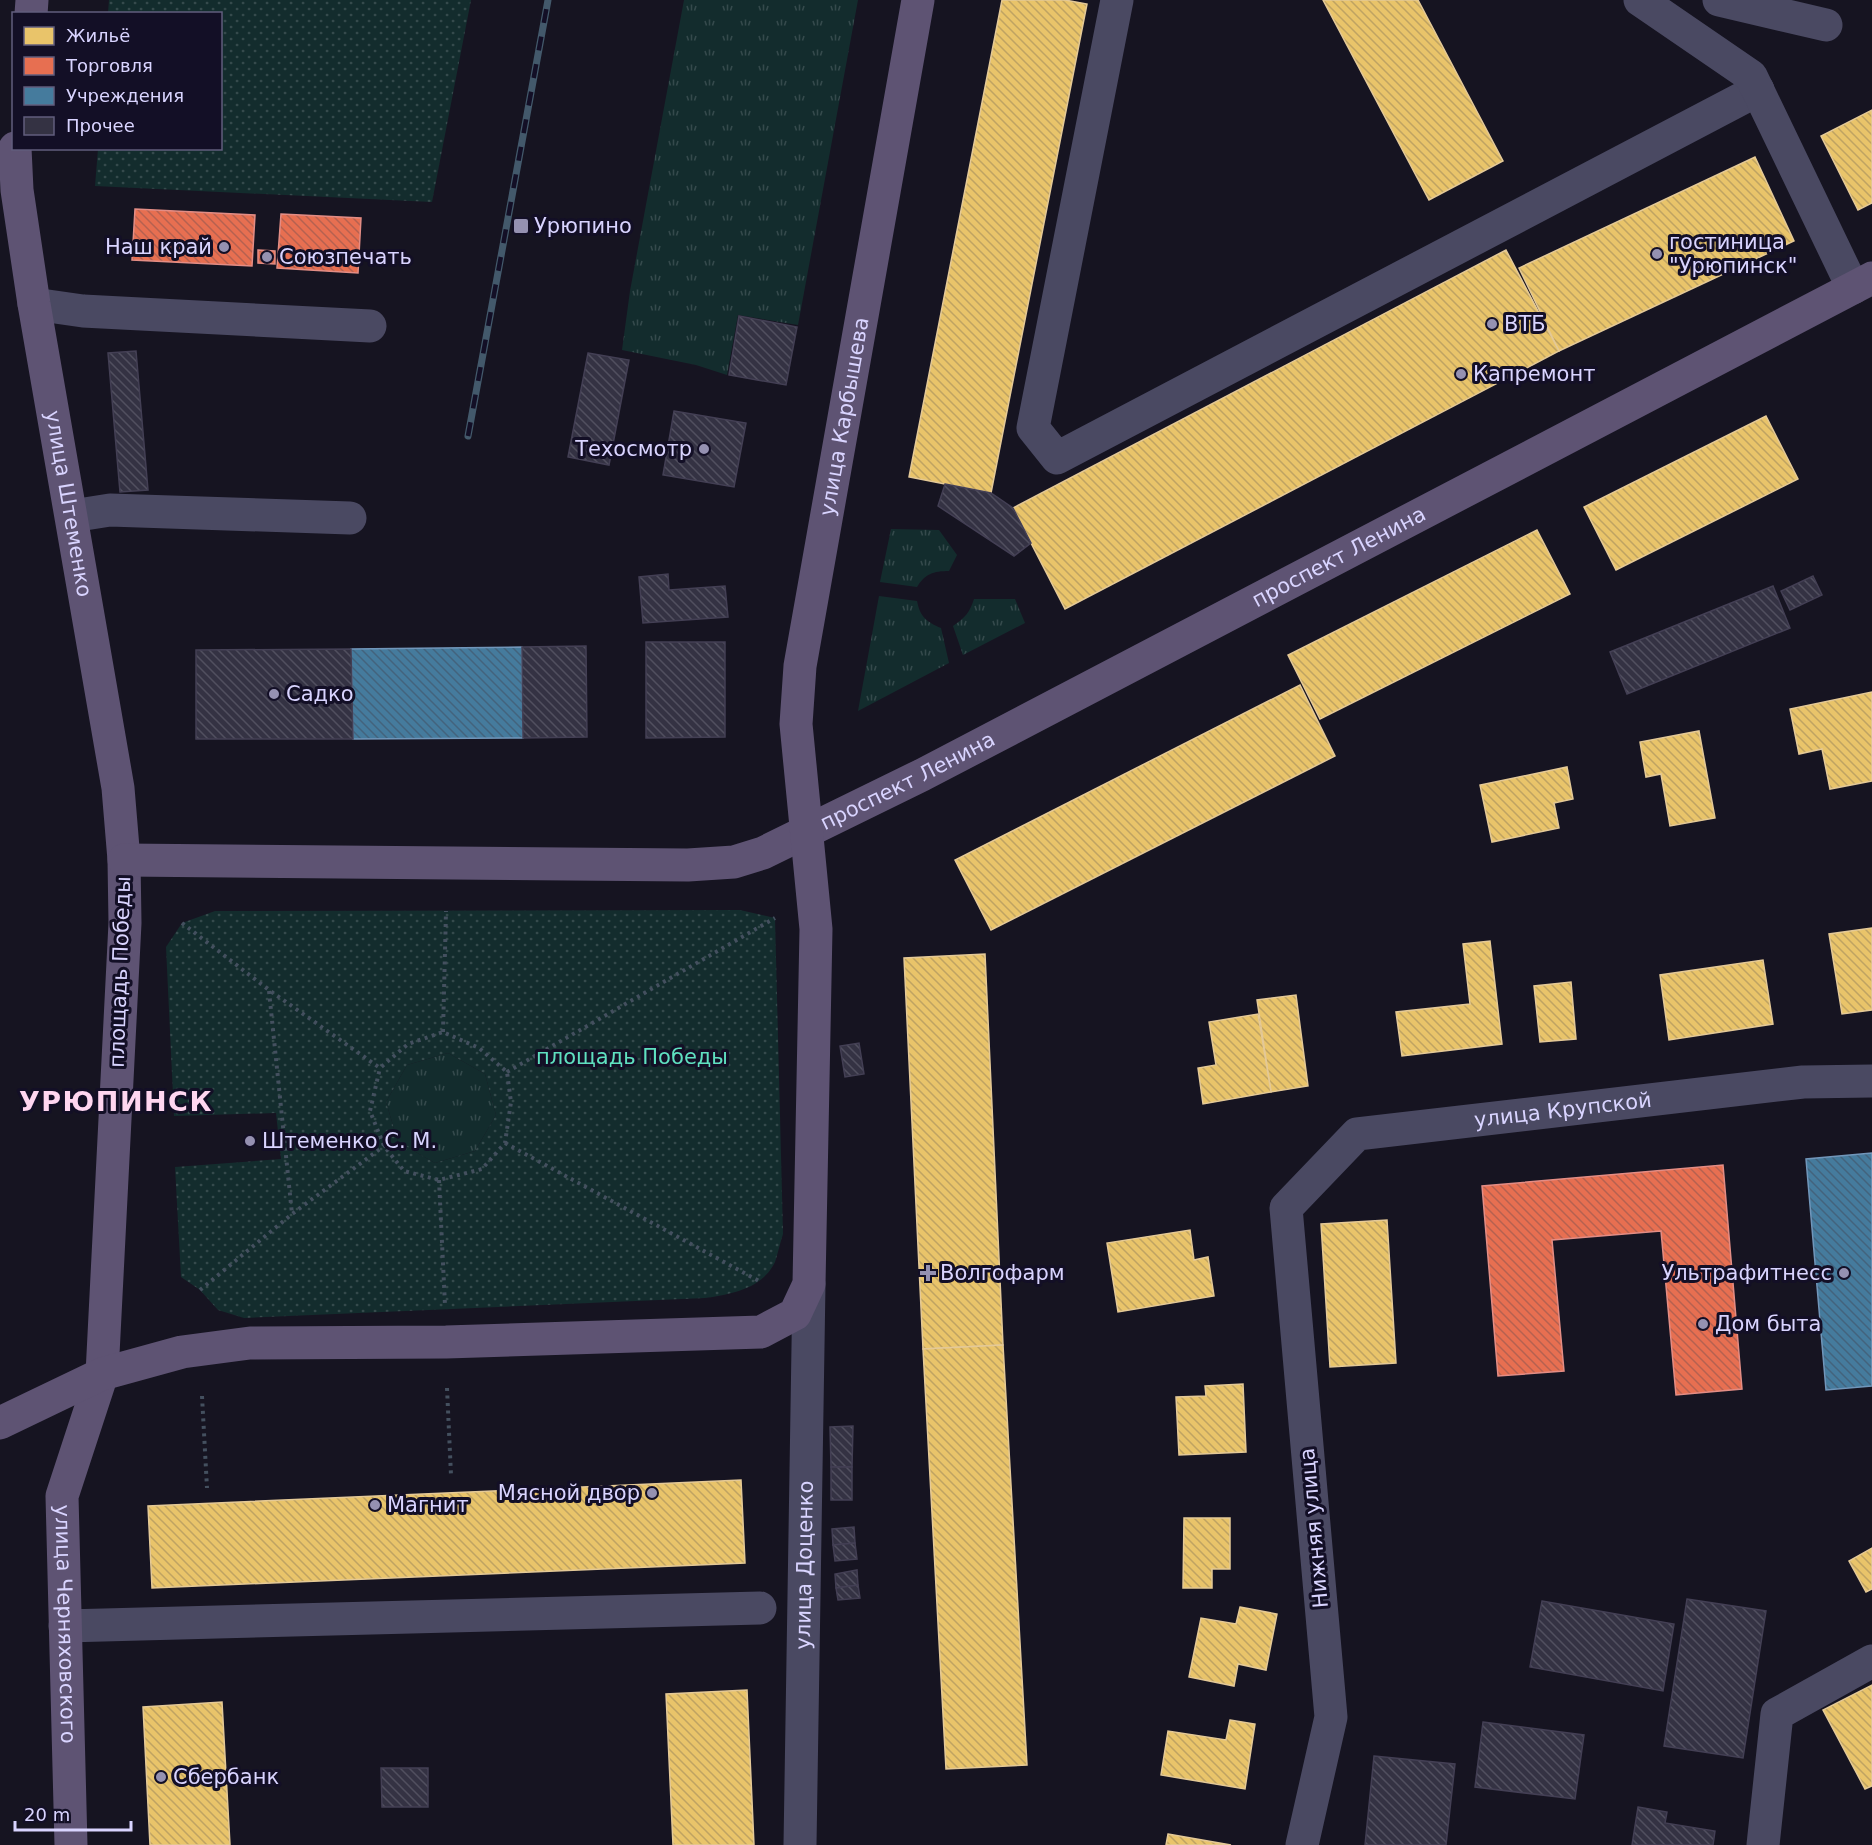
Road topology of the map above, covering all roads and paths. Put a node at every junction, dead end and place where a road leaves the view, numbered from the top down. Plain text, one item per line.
1 (918, 0) edge
2 (1117, 0) edge
3 (1641, 0) edge
4 (1719, 0) edge
5 (1826, 25) dead end
6 (1758, 90) junction
7 (15, 150) edge
8 (1862, 283) edge
9 (34, 304) junction
10 (370, 326) dead end
11 (72, 516) junction
12 (350, 518) dead end
13 (807, 833) junction
14 (124, 860) junction
15 (446, 911) dead end
16 (775, 918) dead end
17 (182, 923) dead end
18 (269, 990) junction
19 (443, 1032) junction
20 (380, 1068) junction
21 (507, 1072) junction
22 (1872, 1081) edge
23 (505, 1143) junction
24 (384, 1146) junction
25 (439, 1180) junction
26 (1286, 1208) joint
27 (292, 1214) junction
28 (759, 1281) dead end
29 (809, 1284) junction
30 (200, 1290) dead end
31 (445, 1309) dead end
32 (102, 1374) junction
33 (447, 1388) dead end
34 (202, 1396) dead end
35 (0, 1424) edge
36 (451, 1474) dead end
37 (207, 1488) dead end
38 (760, 1608) dead end
39 (65, 1626) junction
40 (1872, 1661) edge
41 (71, 1845) edge
42 (801, 1845) edge
43 (1302, 1845) edge
44 (1763, 1845) edge

1 - 13 main road, улица Карбышева
2 - 6 street
3 - 6 street
4 - 5 street
6 - 8 street
7 - 9 main road, улица Штеменко
8 - 13 main road, проспект Ленина
9 - 10 street
9 - 11 main road, улица Штеменко
11 - 12 street
11 - 14 main road, улица Штеменко
13 - 14 main road, площадь Победы
13 - 29 main road
14 - 32 main road, площадь Победы
15 - 19 path
16 - 21 path
17 - 18 path
18 - 20 path
18 - 27 path
19 - 20 path
19 - 21 path
20 - 24 path
21 - 23 path
22 - 26 street, улица Крупской
23 - 25 path
23 - 28 path
24 - 25 path
24 - 27 path
25 - 31 path
26 - 43 street, Нижняя улица
27 - 30 path
29 - 32 main road
29 - 42 street, улица Доценко
32 - 35 main road
32 - 39 main road, улица Черняховского
33 - 36 path
34 - 37 path
38 - 39 street
39 - 41 main road, улица Черняховского
40 - 44 street

